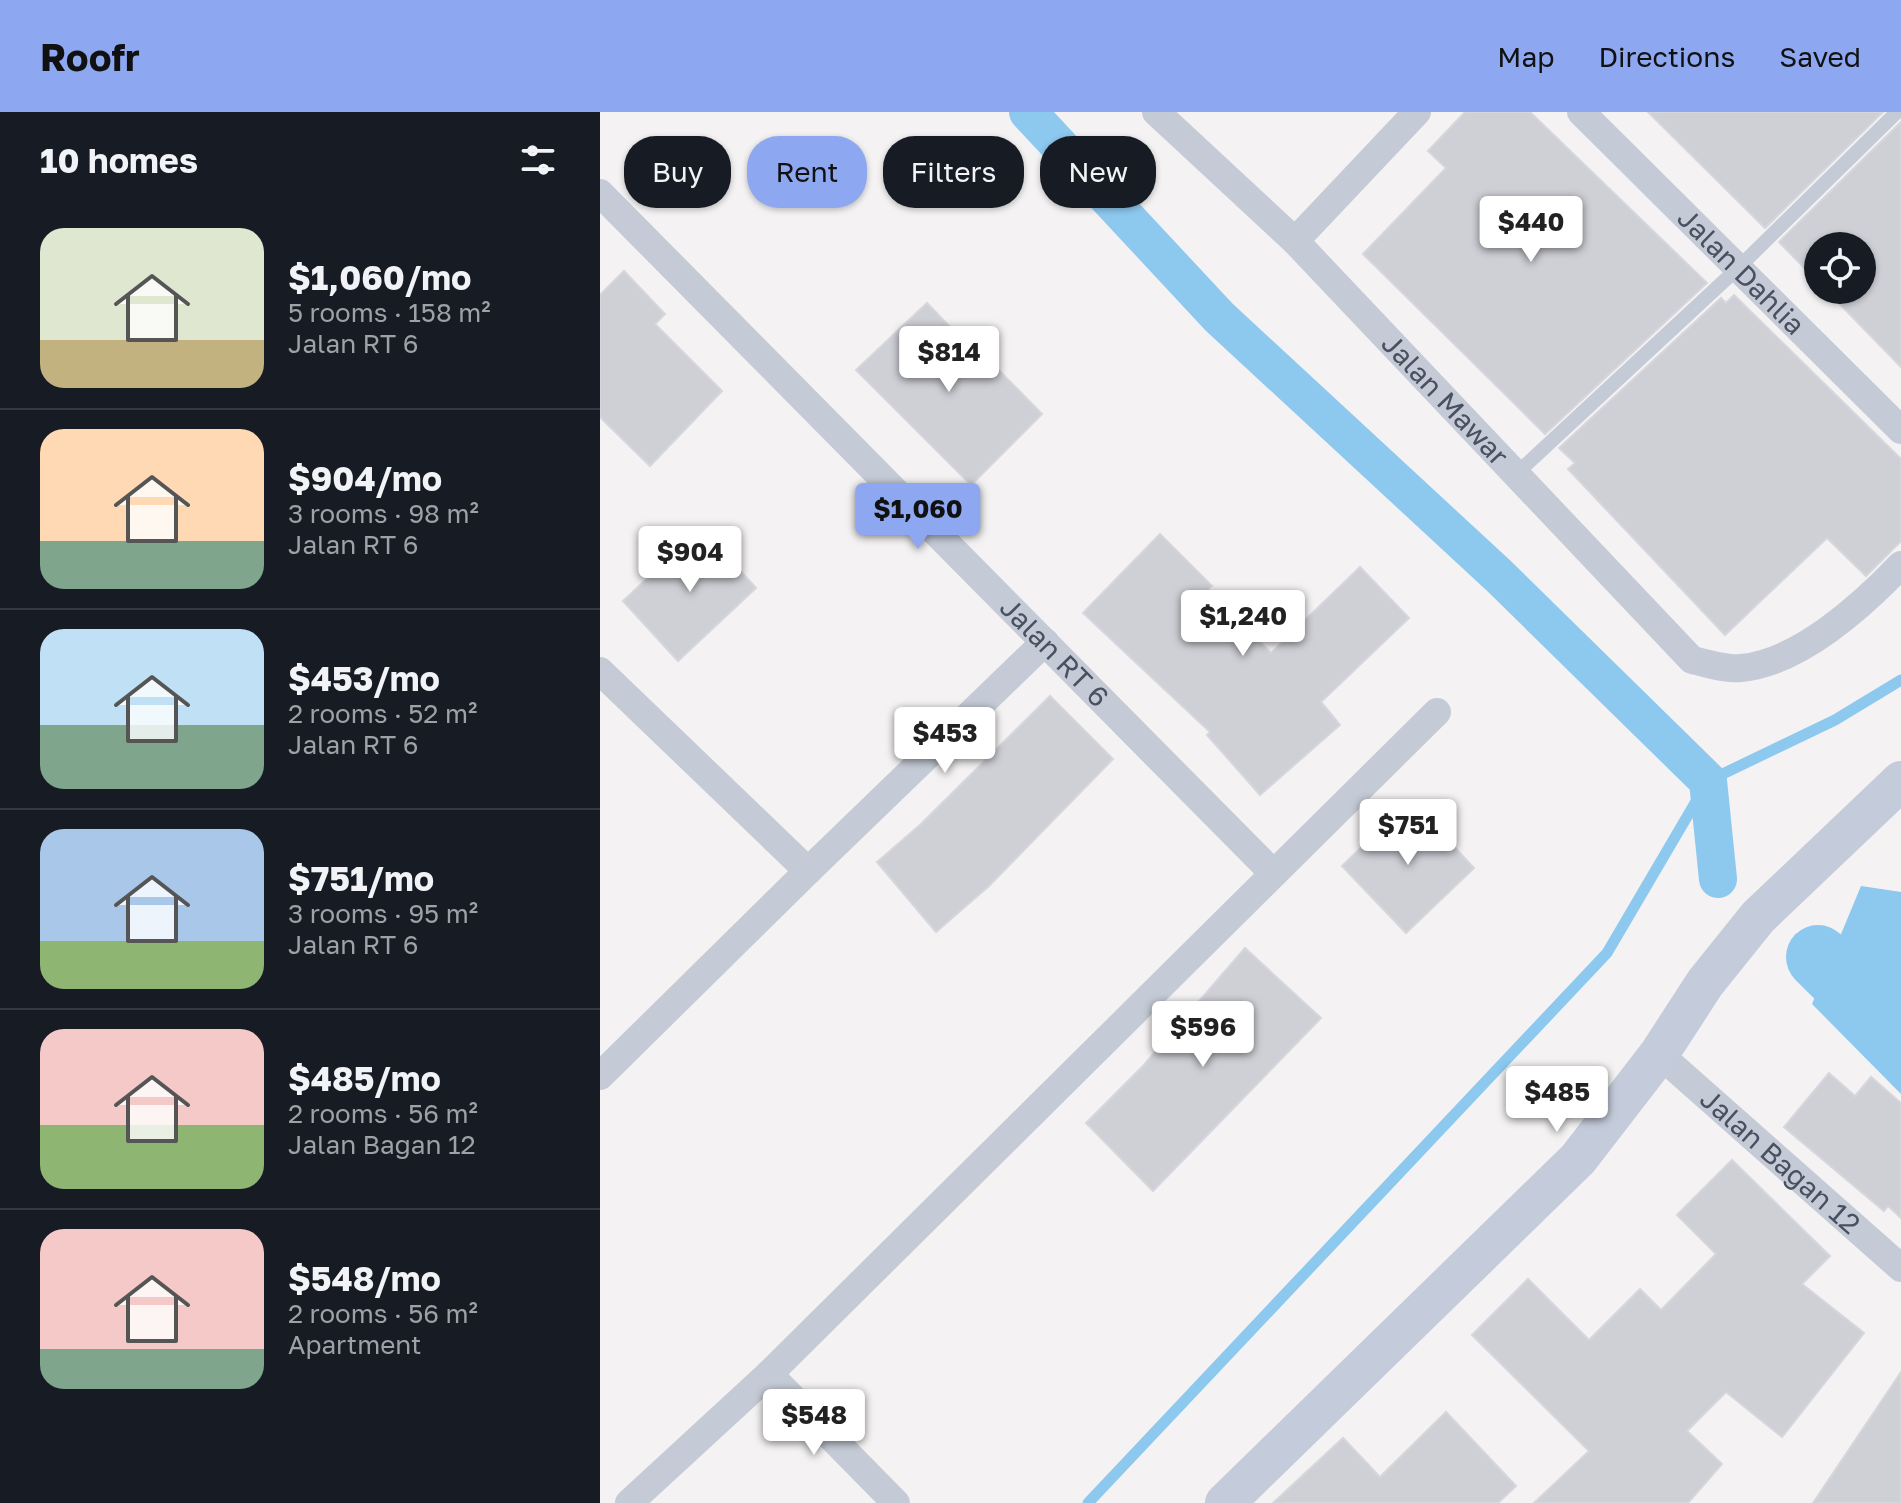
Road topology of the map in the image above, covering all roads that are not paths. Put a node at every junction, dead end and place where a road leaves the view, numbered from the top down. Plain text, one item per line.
1 (1417, 112) edge
2 (1581, 112) edge
3 (1897, 112) edge
4 (1167, 115) edge
5 (600, 193) edge
6 (1295, 241) junction
7 (1738, 268) junction
8 (1901, 430) edge
9 (1516, 474) junction
10 (1901, 565) edge
11 (1045, 642) junction
12 (600, 671) edge
13 (1437, 712) dead end
14 (1901, 781) edge
15 (808, 871) junction
16 (1272, 872) junction
17 (1659, 1054) junction
18 (600, 1076) edge
19 (1901, 1268) edge
20 (769, 1374) junction
21 (629, 1503) edge
22 (896, 1503) edge
23 (1225, 1503) edge

1 - 6 street
2 - 7 street, Jalan Dahlia
3 - 7 lane
4 - 6 street, Jalan Mawar
5 - 11 street, Jalan RT 6
6 - 9 street, Jalan Mawar
7 - 8 street, Jalan Dahlia
7 - 9 lane
9 - 10 street, Jalan Mawar
11 - 15 street
11 - 16 street, Jalan RT 6
12 - 15 street
13 - 16 street
14 - 17 street
15 - 18 street
16 - 20 street
17 - 19 street, Jalan Bagan 12
17 - 23 street
20 - 21 street
20 - 22 street

